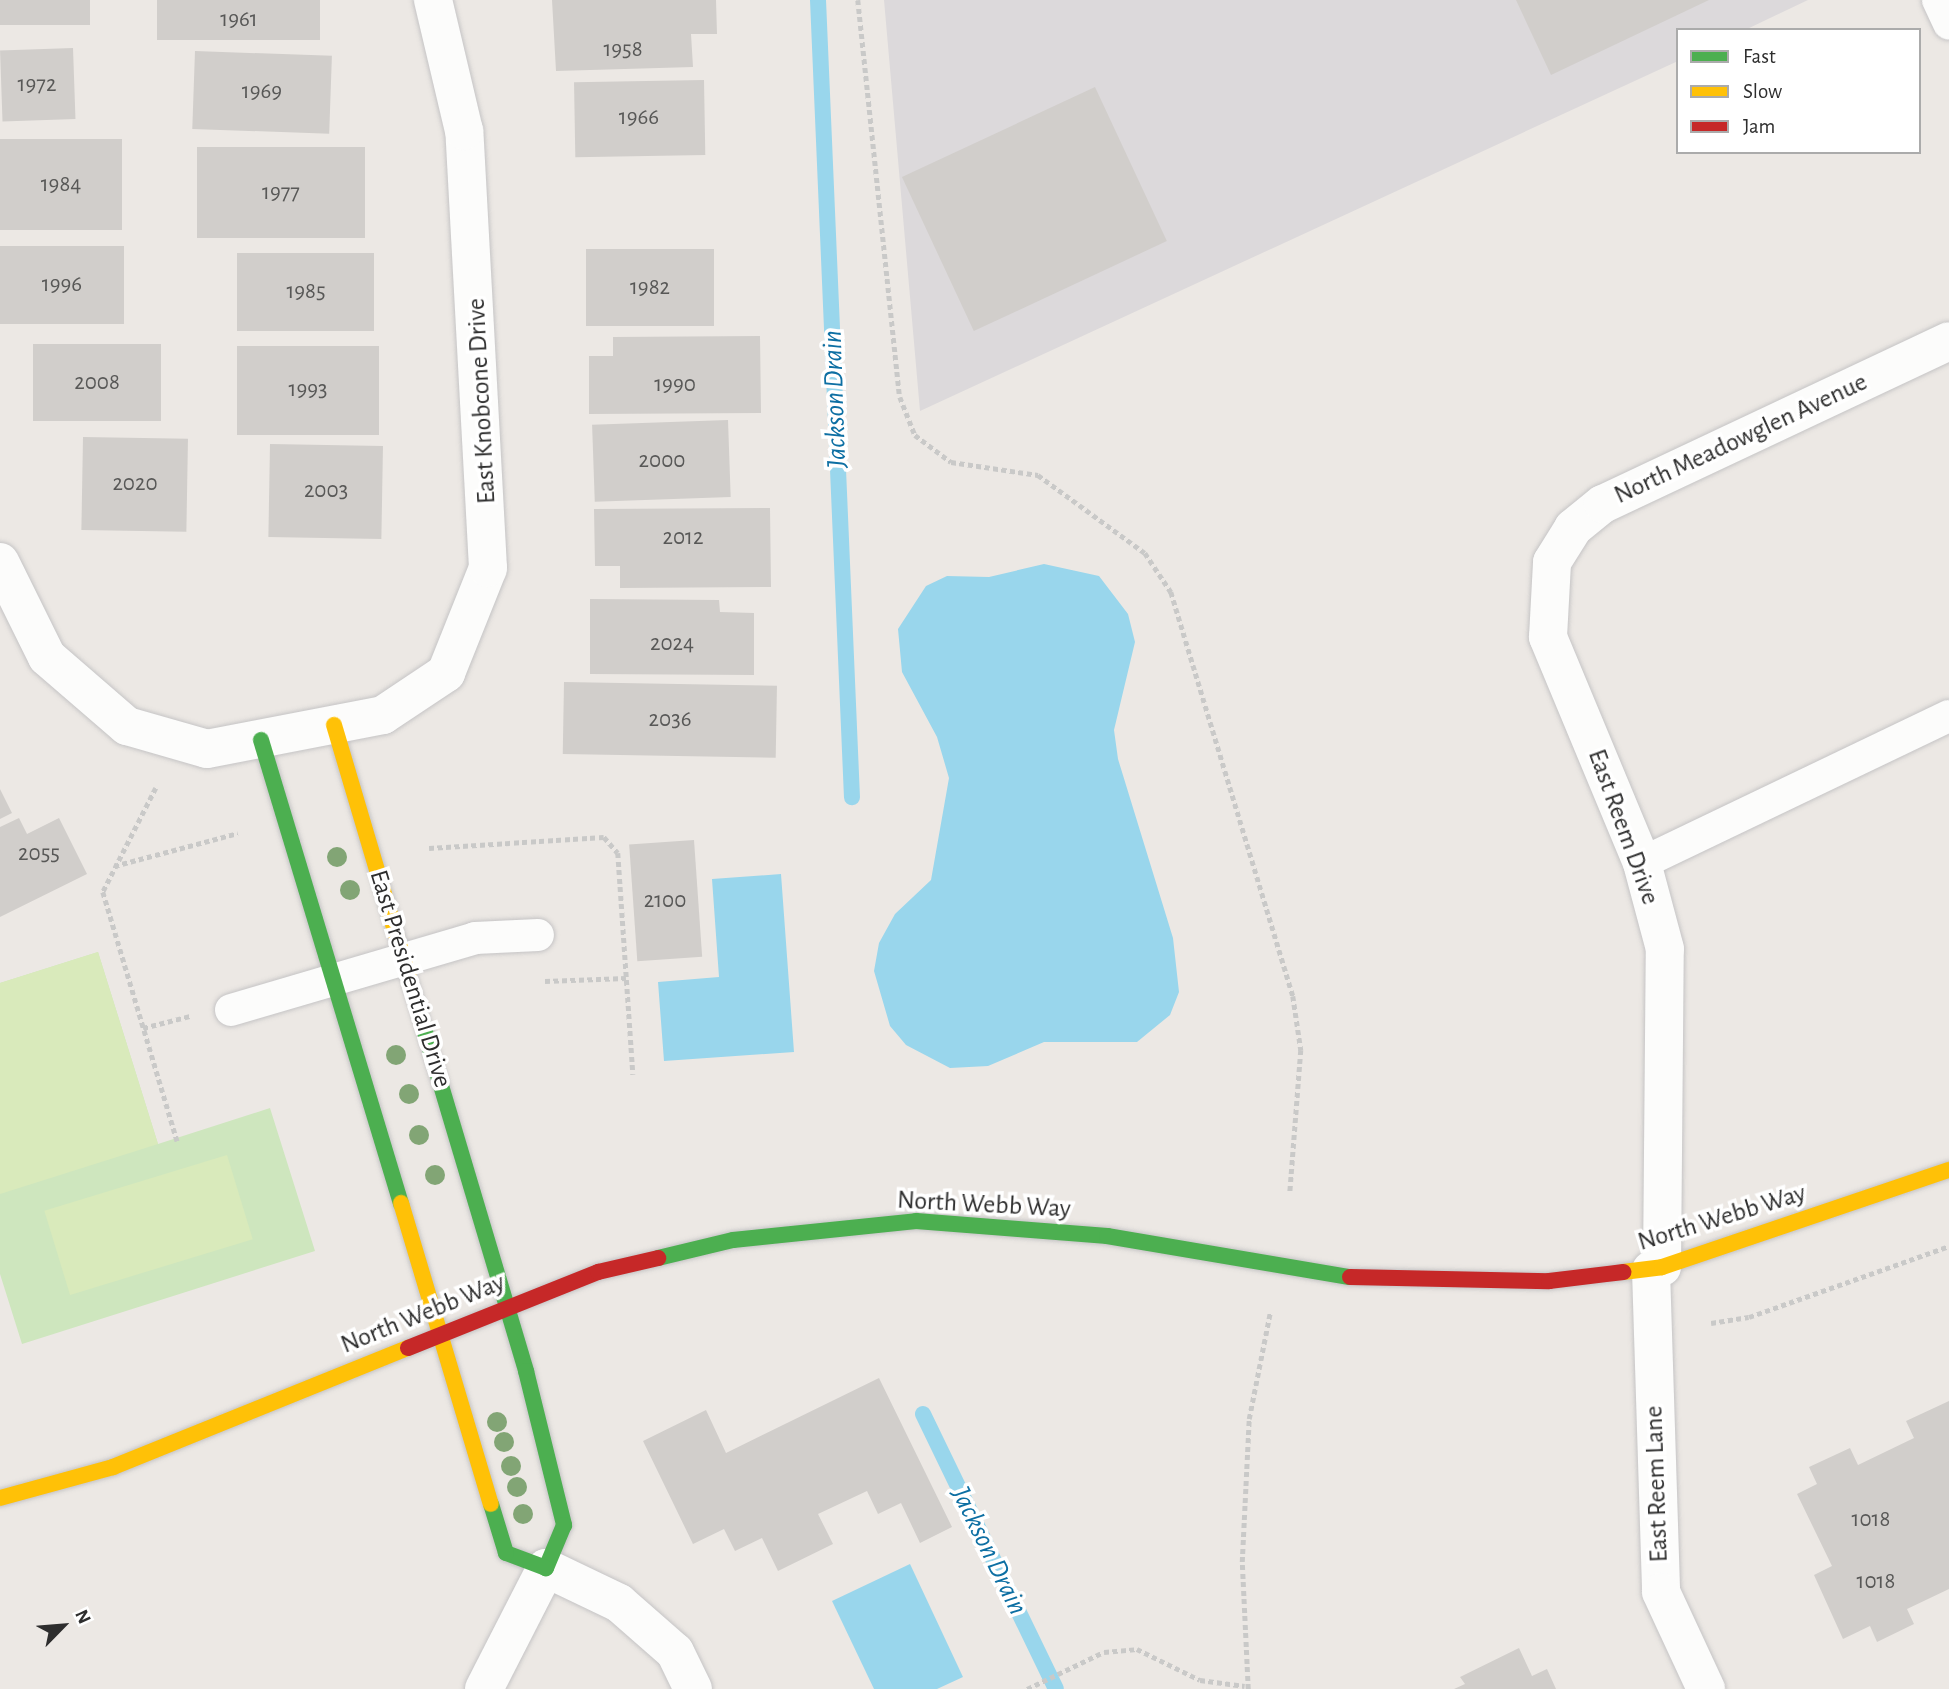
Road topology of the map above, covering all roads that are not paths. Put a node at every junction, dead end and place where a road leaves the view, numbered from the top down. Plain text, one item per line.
1 (433, 0) edge
2 (1937, 0) edge
3 (1949, 24) edge
4 (1949, 341) edge
5 (0, 562) edge
6 (1552, 562) joint
7 (1949, 716) edge
8 (334, 725) junction
9 (261, 740) junction
10 (1642, 863) junction
11 (538, 935) dead end
12 (404, 959) junction
13 (333, 980) junction
14 (231, 1010) dead end
15 (1949, 1170) edge
16 (1656, 1268) junction
17 (508, 1305) junction
18 (440, 1332) junction
19 (0, 1498) edge
20 (546, 1568) junction
21 (484, 1689) edge
22 (693, 1689) edge
23 (1706, 1689) edge

1 - 8 street, East Knobcone Drive
2 - 3 lane
4 - 6 street, North Meadowglen Avenue
5 - 9 street
6 - 10 street, East Reem Drive
7 - 10 lane
8 - 9 street
8 - 12 street, East Presidential Drive
9 - 13 street
10 - 16 street, East Reem Drive
11 - 12 lane
12 - 13 lane
12 - 17 street, East Presidential Drive
13 - 14 lane
13 - 18 street
15 - 16 street, North Webb Way
16 - 17 street, North Webb Way
16 - 23 street, East Reem Lane
17 - 18 street, North Webb Way
17 - 20 street, East Presidential Drive
18 - 19 street, North Webb Way
18 - 20 street
20 - 21 street
20 - 22 street

